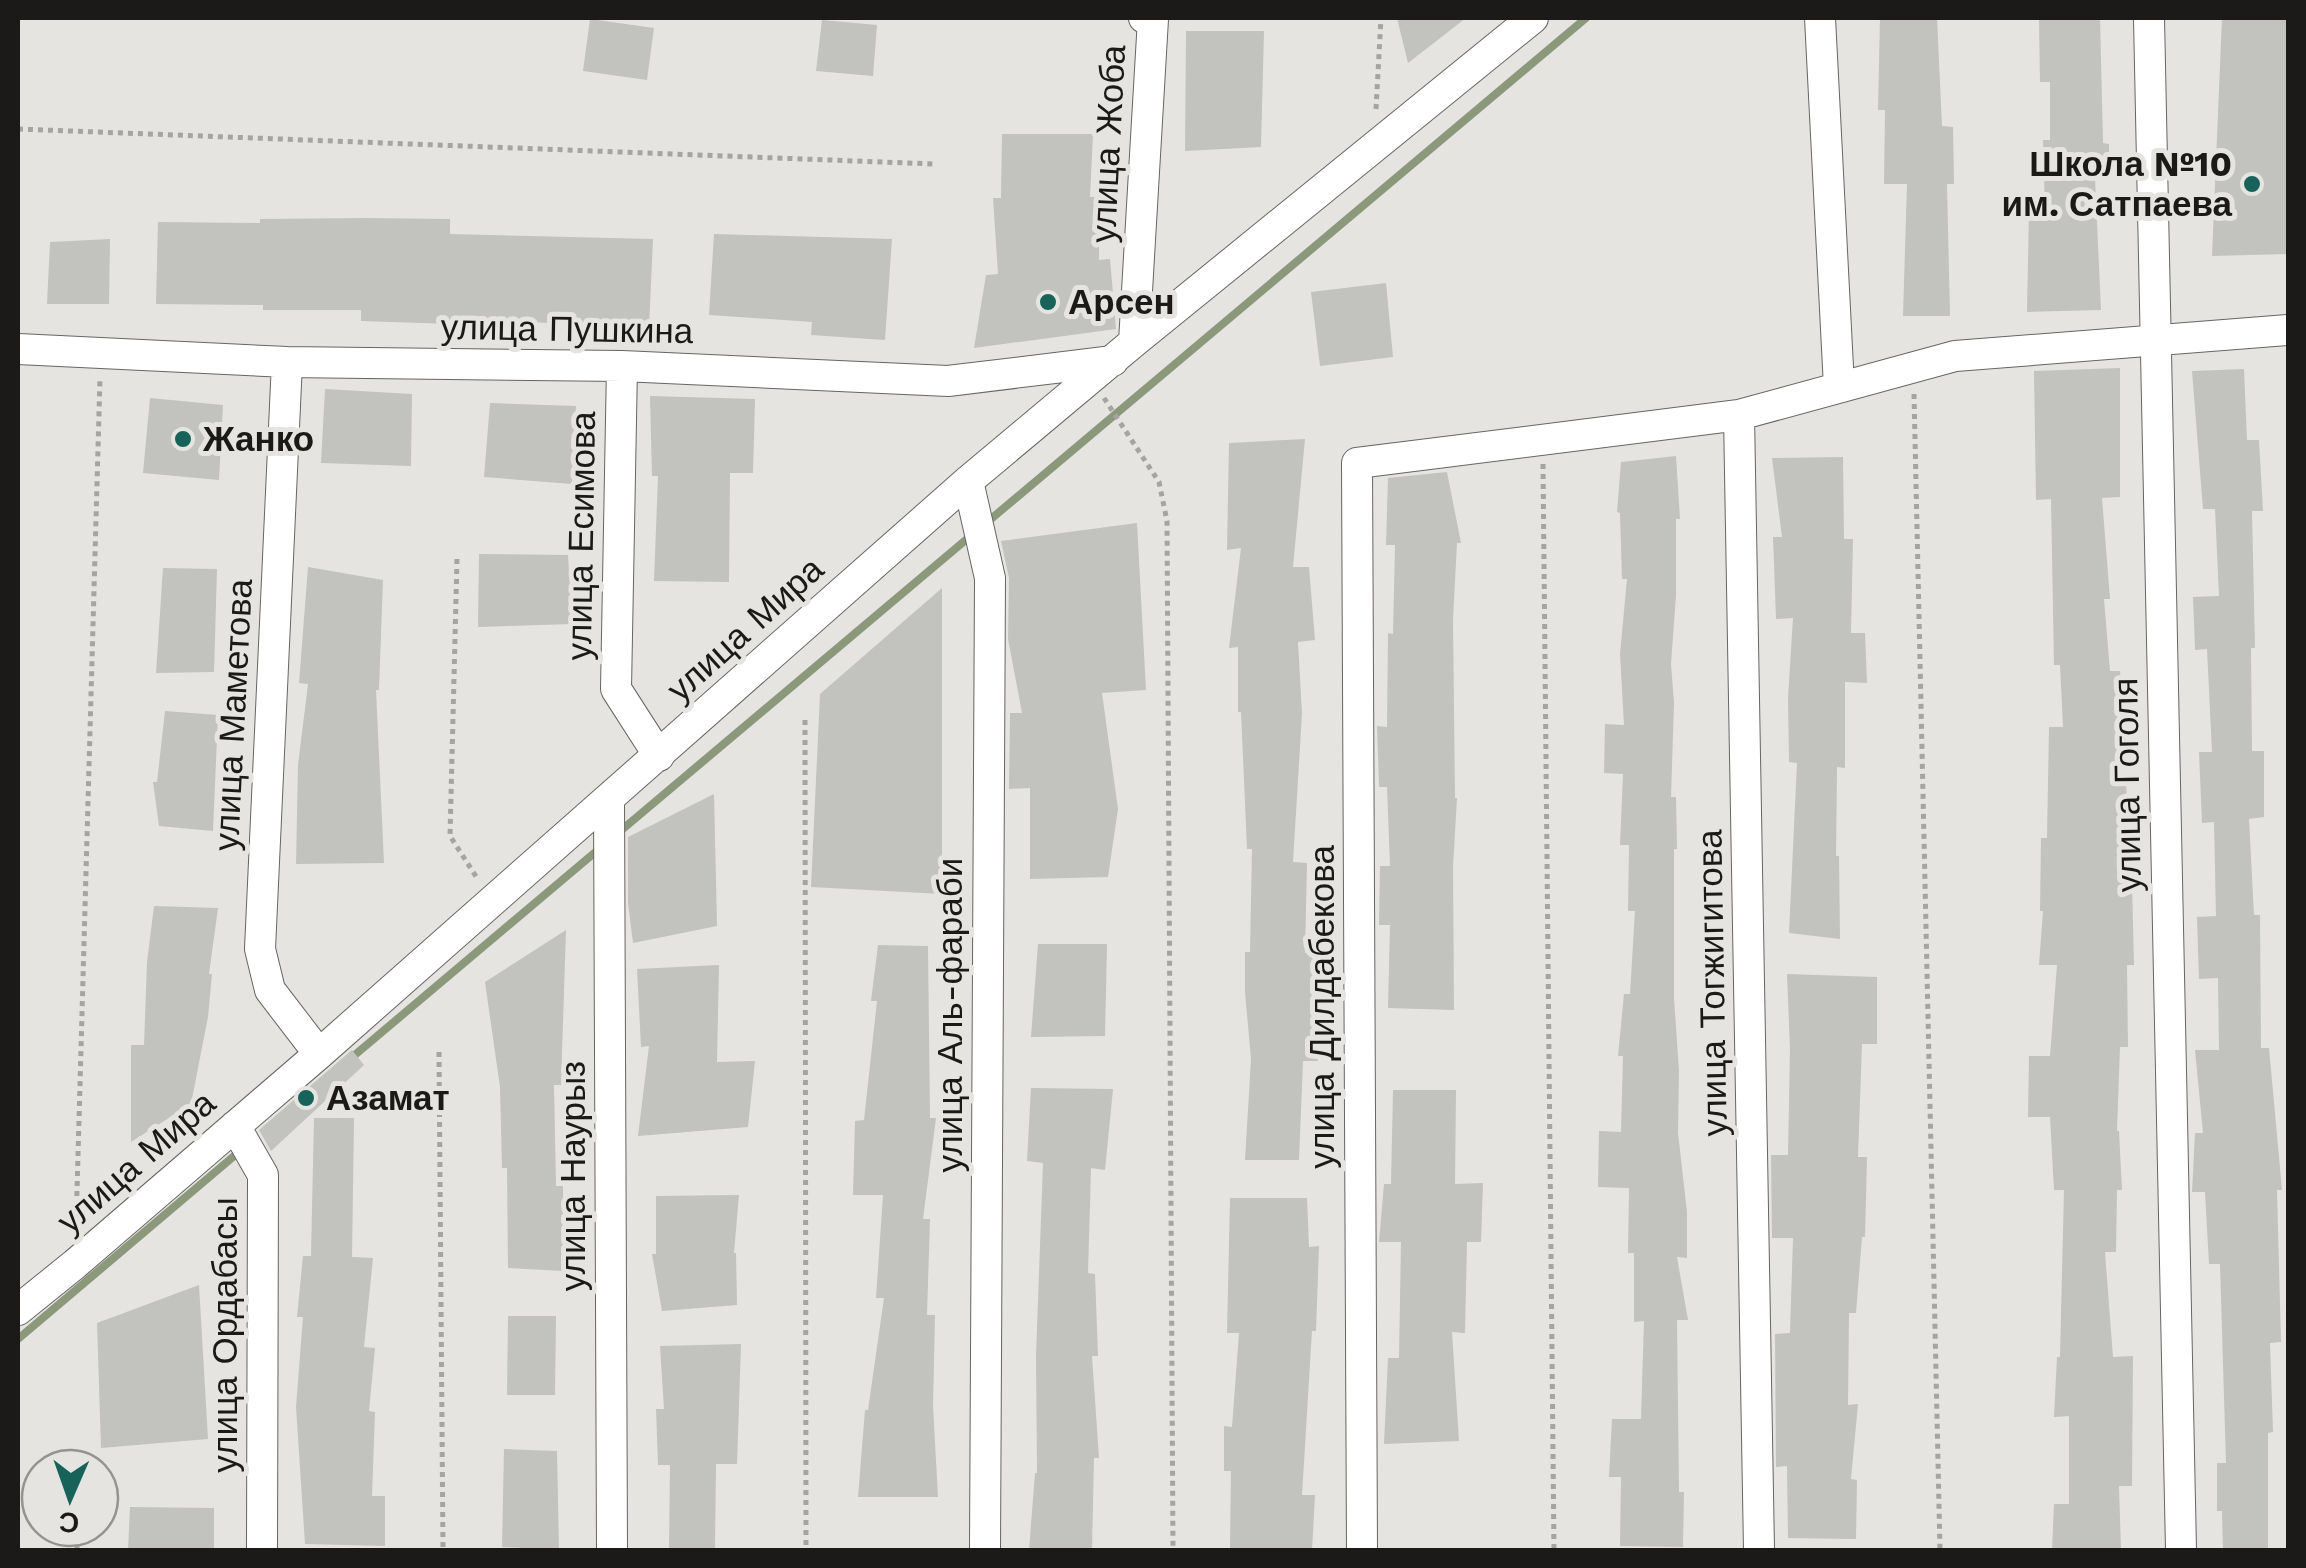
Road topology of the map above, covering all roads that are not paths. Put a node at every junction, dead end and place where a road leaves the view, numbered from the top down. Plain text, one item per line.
1 (1144, 18) edge
2 (1153, 18) edge
3 (1533, 18) edge
4 (1820, 18) edge
5 (2149, 18) edge
6 (2288, 330) edge
7 (2156, 338) junction
8 (18, 349) edge
9 (1113, 361) junction
10 (286, 362) junction
11 (622, 366) junction
12 (1839, 387) junction
13 (1739, 415) junction
14 (968, 482) junction
15 (659, 756) junction
16 (608, 800) junction
17 (319, 1054) junction
18 (236, 1126) junction
19 (18, 1310) edge
20 (262, 1550) edge
21 (612, 1550) edge
22 (986, 1550) edge
23 (1362, 1550) edge
24 (1760, 1550) edge
25 (2180, 1550) edge

1 - 2 street, улица Жоба
2 - 9 street, улица Жоба
3 - 9 street, улица Мира
4 - 12 street
5 - 7 street, улица Гоголя
6 - 7 street
7 - 12 street
7 - 25 street, улица Гоголя
8 - 10 street, улица Пушкина
9 - 11 street, улица Пушкина
9 - 14 street, улица Мира
10 - 11 street, улица Пушкина
10 - 17 street, улица Маметова
11 - 15 street, улица Есимова
12 - 13 street
13 - 23 street, улица Дилдабекова
13 - 24 street, улица Тогжигитова
14 - 15 street, улица Мира
14 - 22 street, улица Аль-фараби
15 - 16 street, улица Мира
16 - 17 street, улица Мира
16 - 21 street, улица Наурыз
17 - 18 street, улица Мира
18 - 19 street, улица Мира
18 - 20 street, улица Ордабасы

